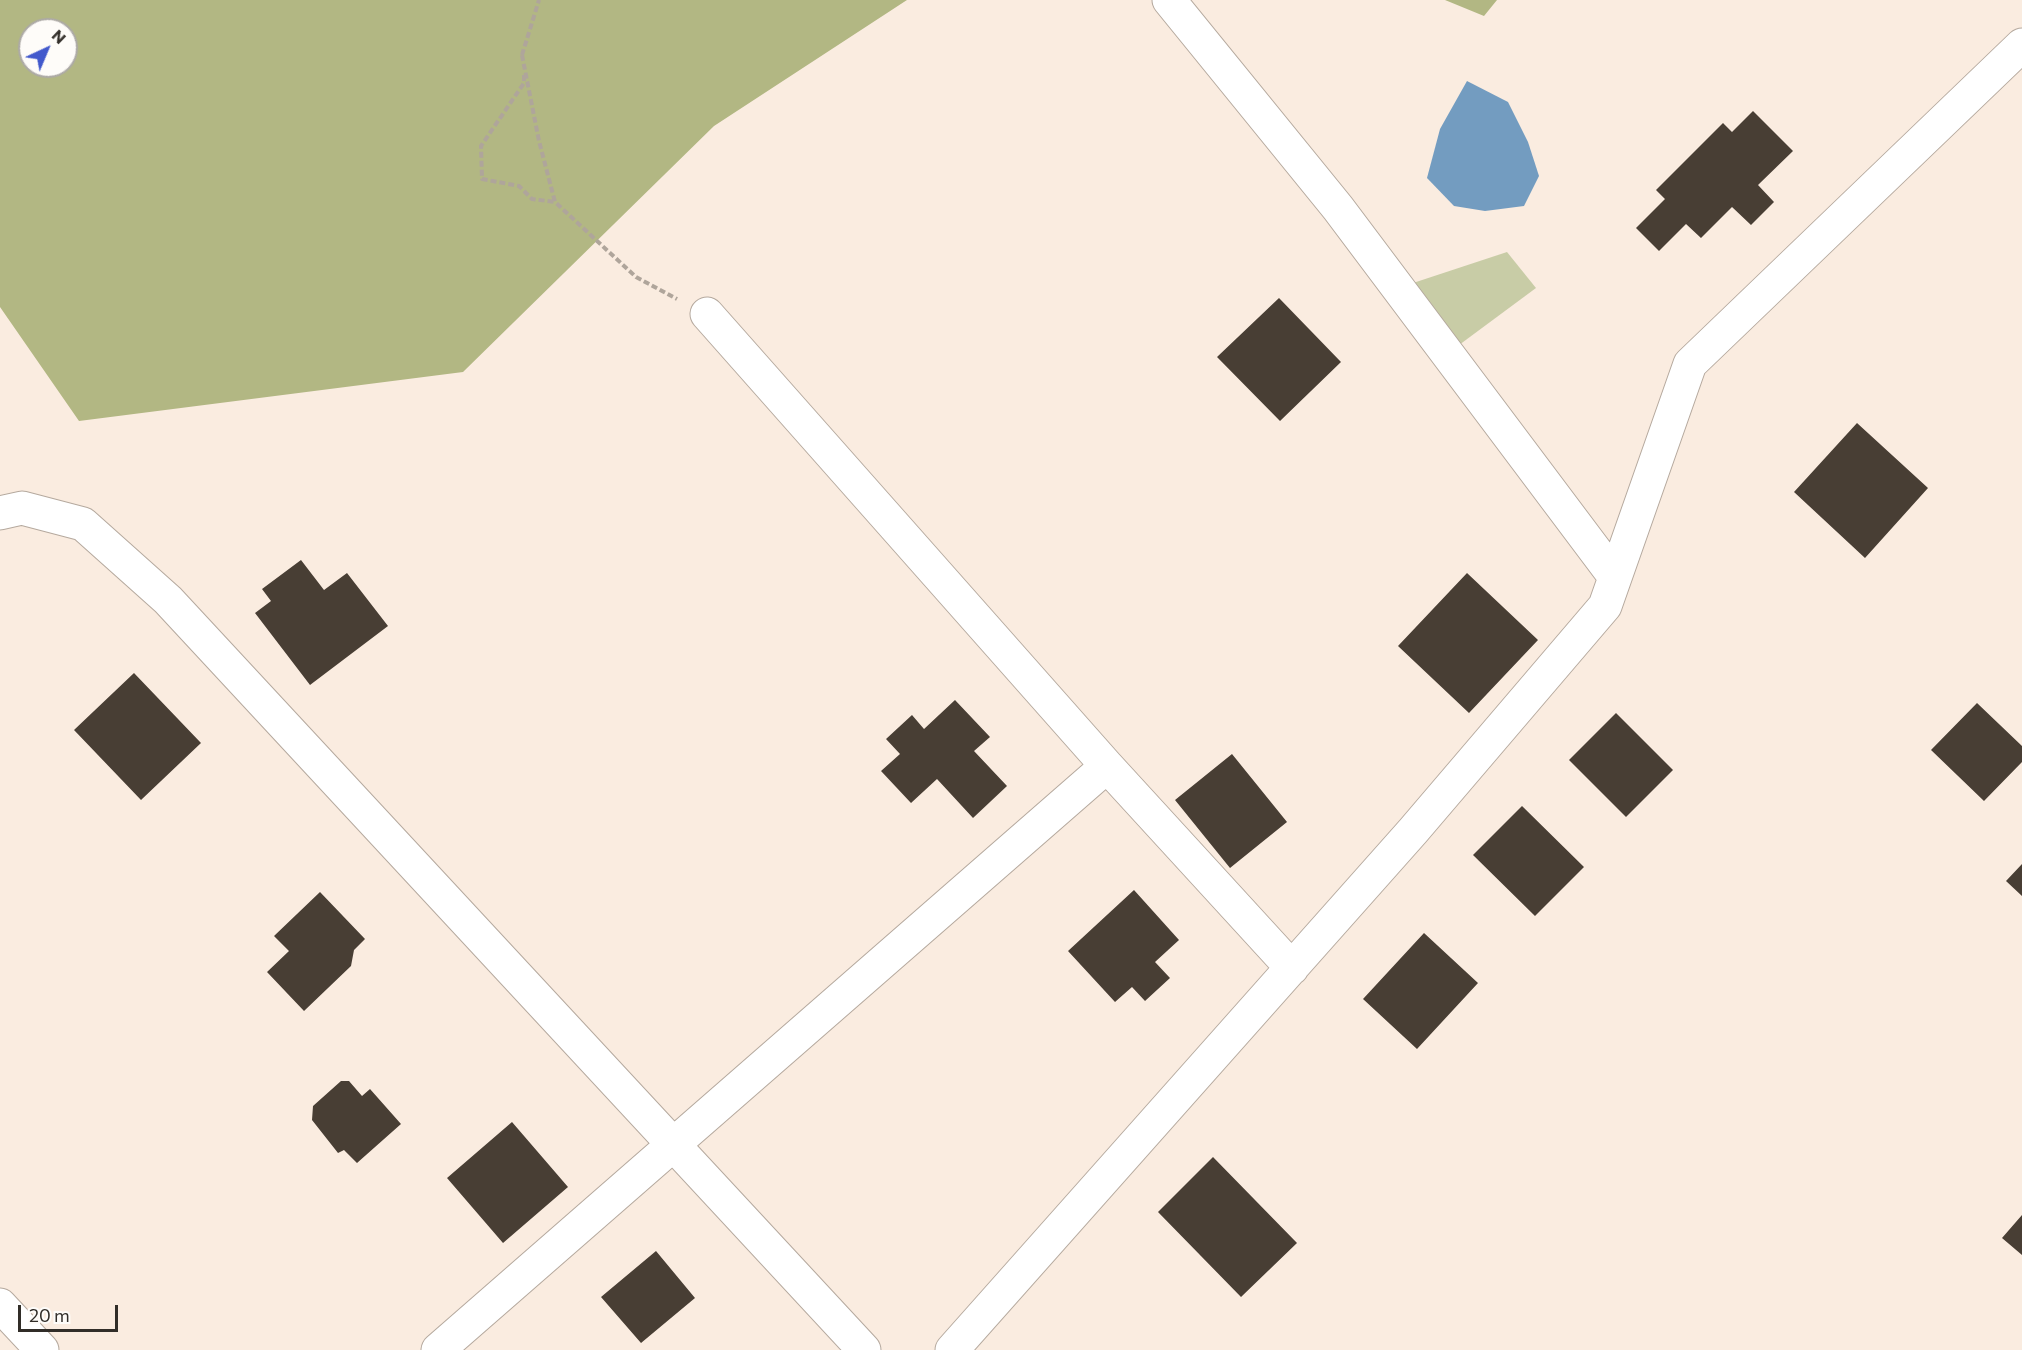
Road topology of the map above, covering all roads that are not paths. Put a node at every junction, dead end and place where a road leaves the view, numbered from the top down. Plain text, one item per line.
1 (1169, 0) edge
2 (2022, 45) edge
3 (707, 314) road end
4 (0, 513) edge
5 (1616, 577) junction
6 (1107, 766) junction
7 (1292, 968) junction
8 (674, 1145) junction
9 (0, 1305) edge
10 (42, 1350) edge
11 (438, 1350) edge
12 (864, 1350) edge
13 (952, 1350) edge

1 - 5 lane
2 - 5 lane
3 - 6 lane
4 - 8 lane
5 - 7 lane
6 - 7 lane
6 - 8 lane
7 - 13 lane
8 - 11 lane
8 - 12 lane
9 - 10 lane

